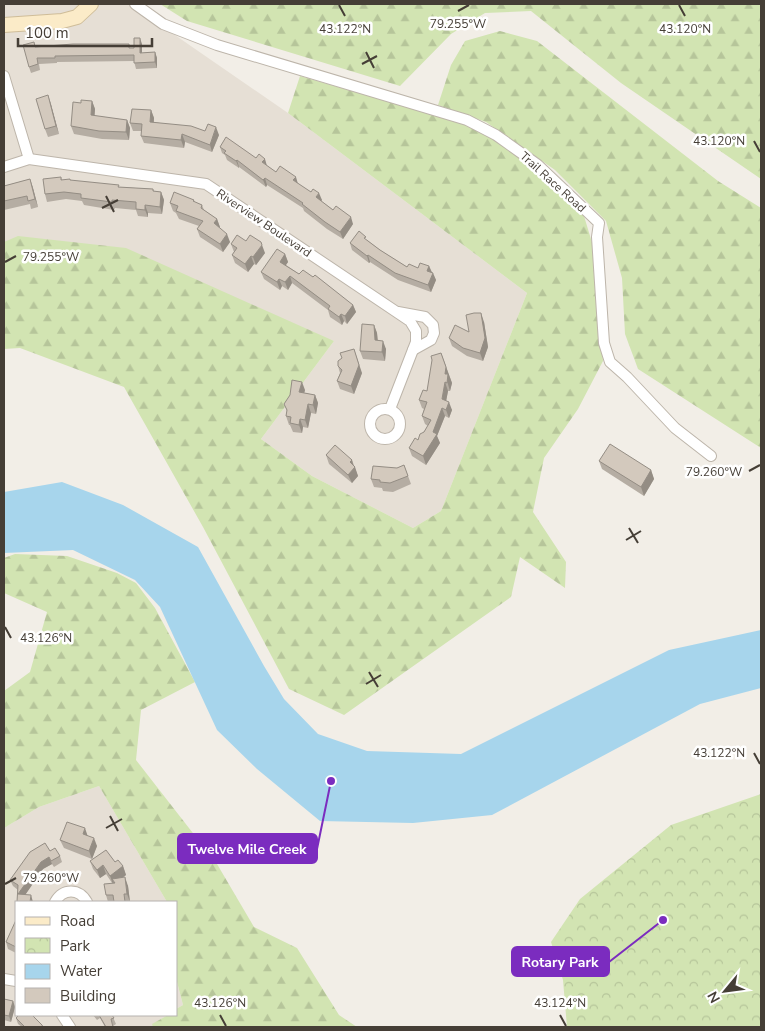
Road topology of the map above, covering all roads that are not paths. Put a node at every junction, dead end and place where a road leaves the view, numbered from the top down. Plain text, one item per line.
1 (91, 4) edge
2 (135, 4) edge
3 (4, 25) edge
4 (4, 76) edge
5 (29, 159) junction
6 (4, 167) edge
7 (392, 310) junction
8 (413, 350) junction
9 (390, 409) dead end
10 (712, 456) dead end
11 (57, 901) edge
12 (86, 901) edge
13 (63, 1016) edge
14 (70, 1027) edge

1 - 3 street
2 - 10 street, Trail Race Road
4 - 5 street
5 - 6 street, Riverview Boulevard
5 - 7 street, Riverview Boulevard
7 - 8 street, Riverview Boulevard
7 - 8 street, Riverview Boulevard
8 - 9 street, Riverview Boulevard
11 - 12 street
13 - 14 street

